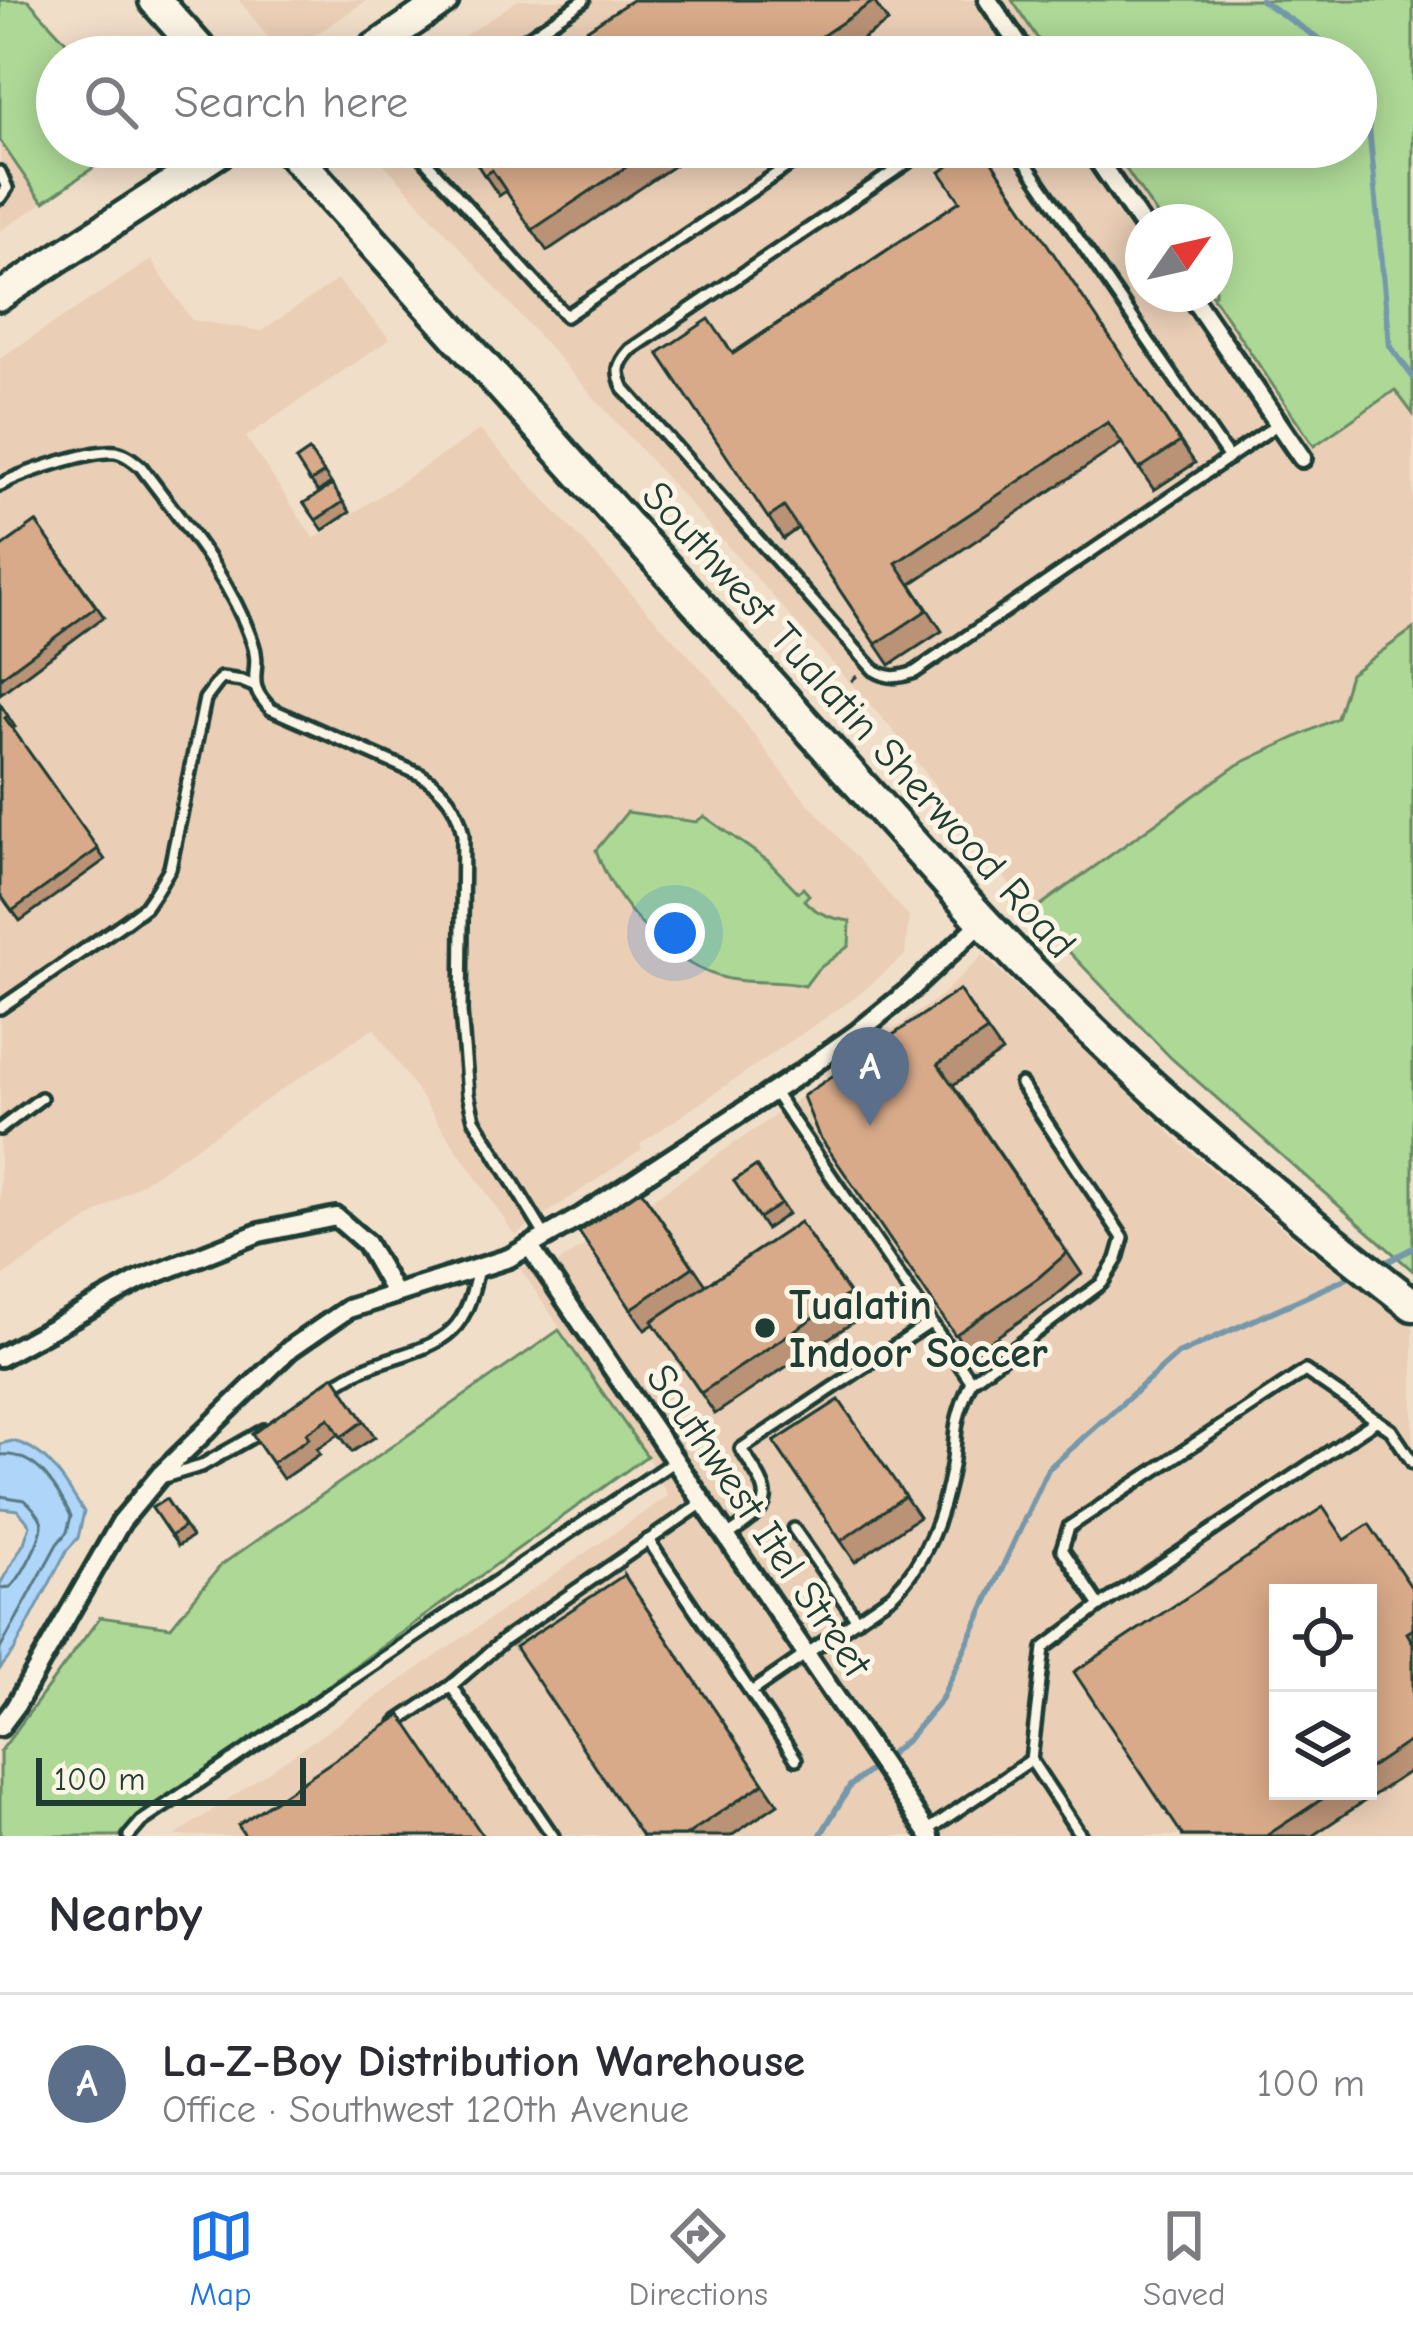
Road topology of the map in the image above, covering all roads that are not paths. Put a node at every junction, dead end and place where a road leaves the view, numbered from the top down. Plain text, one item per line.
1 (155, 0) edge
2 (444, 0) edge
3 (584, 0) edge
4 (988, 0) edge
5 (187, 36) edge
6 (392, 36) edge
7 (530, 36) edge
8 (1013, 36) edge
9 (196, 168) edge
10 (306, 168) edge
11 (432, 168) edge
12 (785, 168) edge
13 (899, 168) edge
14 (1029, 168) edge
15 (1103, 168) edge
16 (0, 172) edge
17 (0, 198) edge
18 (1128, 204) edge
19 (0, 296) edge
20 (1202, 312) edge
21 (1279, 424) junction
22 (1229, 458) junction
23 (1301, 458) dead end
24 (0, 484) edge
25 (254, 686) junction
26 (983, 921) junction
27 (0, 1008) edge
28 (1022, 1084) dead end
29 (773, 1091) junction
30 (41, 1098) dead end
31 (0, 1129) edge
32 (538, 1241) junction
33 (478, 1269) junction
34 (395, 1294) junction
35 (1413, 1304) edge
36 (930, 1323) junction
37 (0, 1357) edge
38 (970, 1381) junction
39 (317, 1396) edge
40 (1377, 1420) junction
41 (271, 1425) edge
42 (676, 1460) junction
43 (1413, 1463) edge
44 (156, 1480) junction
45 (704, 1502) junction
46 (794, 1529) dead end
47 (728, 1536) junction
48 (648, 1540) junction
49 (1100, 1606) junction
50 (857, 1620) junction
51 (808, 1655) junction
52 (451, 1686) junction
53 (751, 1692) junction
54 (393, 1726) edge
55 (0, 1727) edge
56 (796, 1759) dead end
57 (1031, 1760) junction
58 (928, 1834) edge
59 (129, 1836) edge
60 (553, 1836) edge
61 (1081, 1836) edge

1 - 5 highway
2 - 6 main road
3 - 7 lane
4 - 8 street
9 - 19 main road
10 - 26 highway, Southwest Tualatin Sherwood Road
11 - 12 lane
13 - 22 lane
14 - 22 lane
15 - 18 street
16 - 17 lane
20 - 21 street
21 - 22 lane
21 - 23 street
24 - 25 lane
25 - 27 lane
25 - 32 lane
26 - 29 street
26 - 35 highway, Southwest Tualatin Sherwood Road
28 - 38 lane
29 - 32 street
29 - 36 lane
30 - 31 lane
32 - 33 street
32 - 42 street, Southwest Itel Street
33 - 34 street
33 - 39 lane
34 - 37 street
34 - 44 street
36 - 38 lane
36 - 47 lane
38 - 50 lane
40 - 43 lane
40 - 49 lane
40 - 49 lane
41 - 44 lane
42 - 45 street, Southwest Itel Street
42 - 59 lane
44 - 55 street
45 - 47 street, Southwest Itel Street
45 - 48 lane
46 - 50 lane
47 - 51 street, Southwest Itel Street
48 - 52 lane
48 - 53 lane
49 - 57 lane
50 - 51 lane
51 - 53 lane
51 - 58 street, Southwest Itel Street
52 - 54 lane
52 - 60 lane
53 - 56 lane
57 - 58 lane
57 - 61 lane

